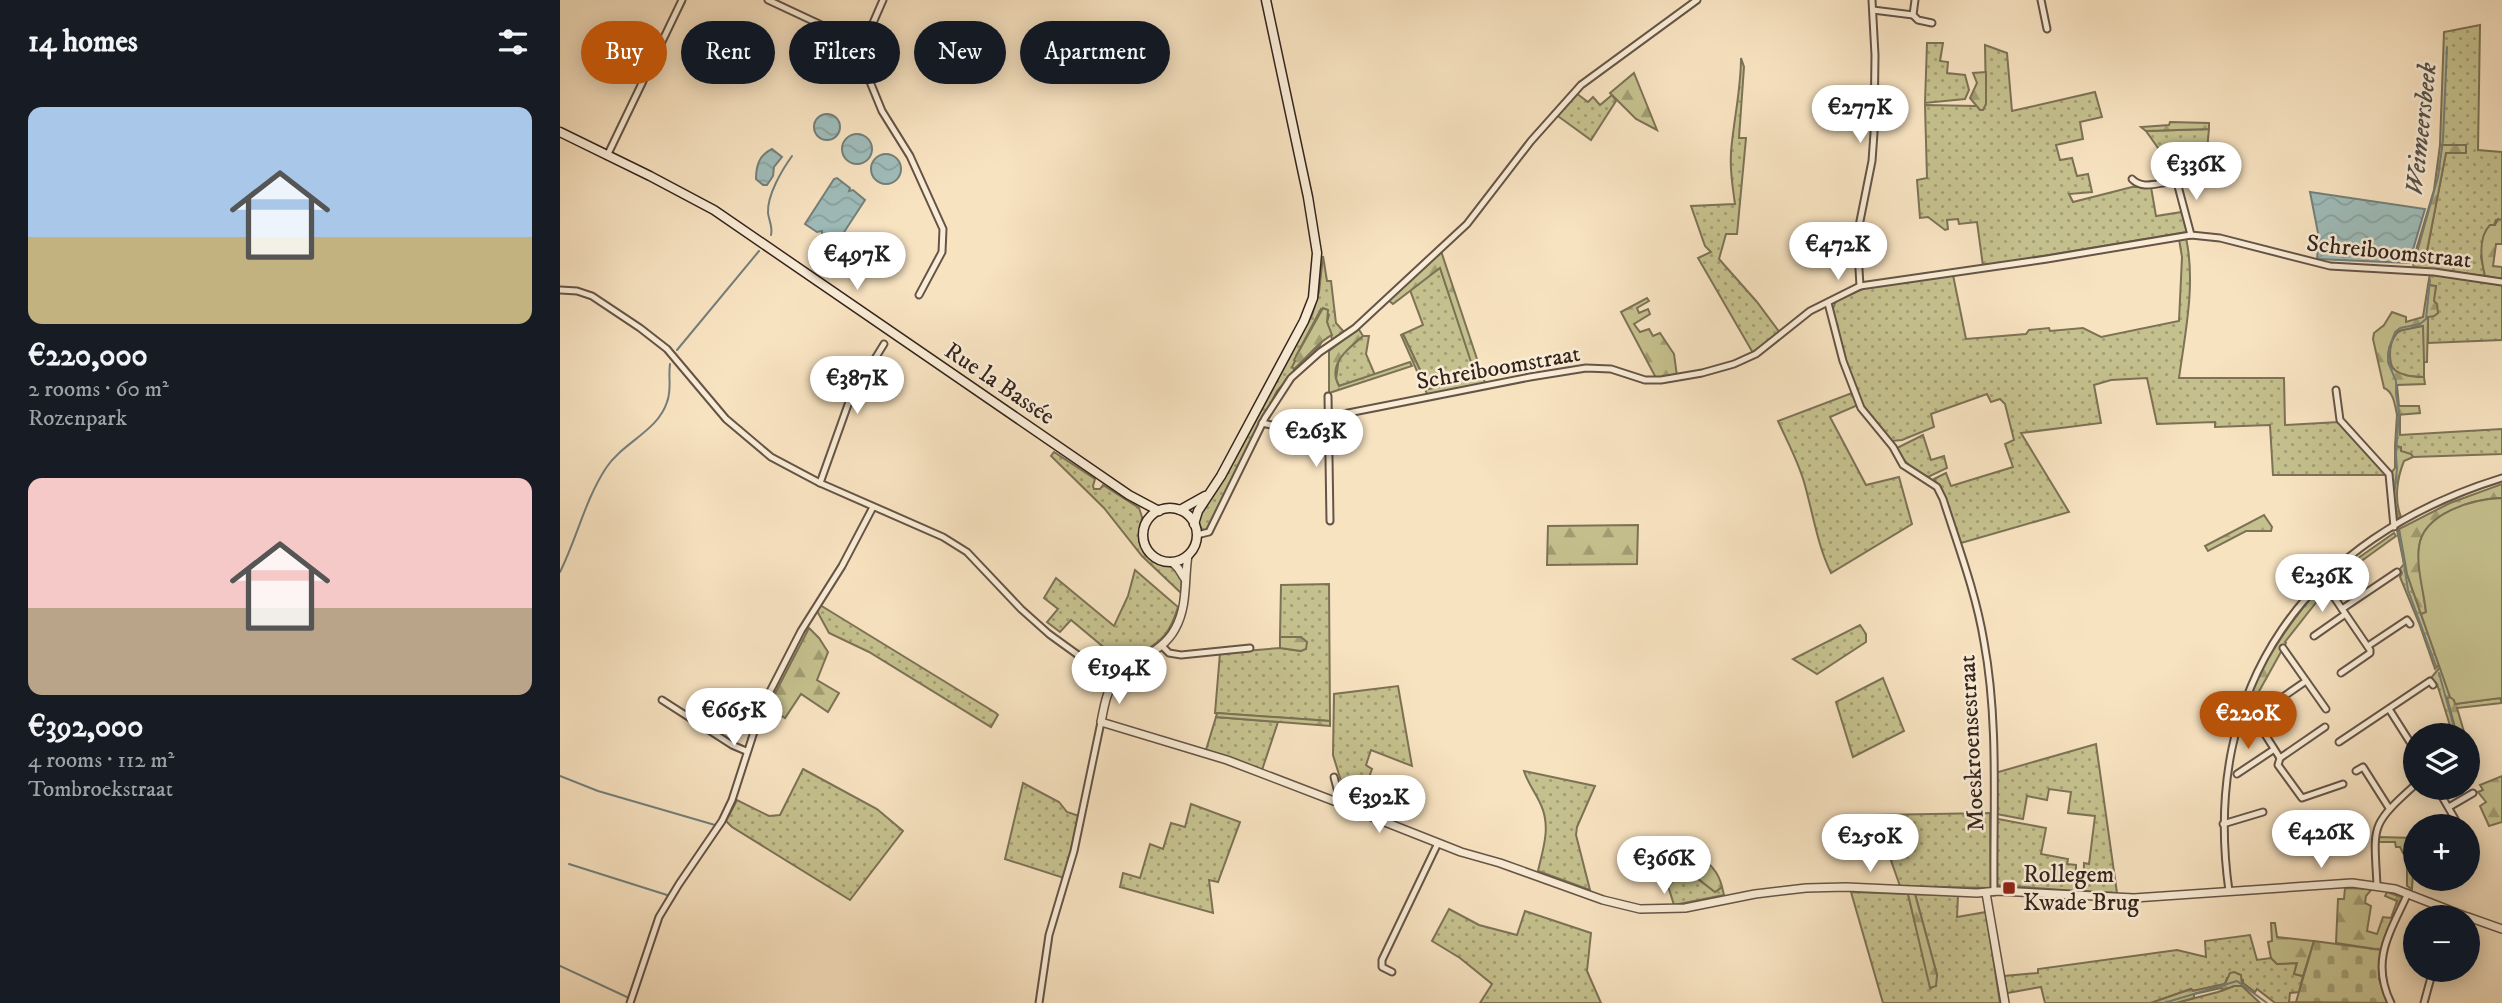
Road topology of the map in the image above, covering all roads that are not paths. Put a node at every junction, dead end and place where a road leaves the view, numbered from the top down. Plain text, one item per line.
1 (682, 0) edge
2 (768, 0) edge
3 (883, 0) edge
4 (1266, 0) edge
5 (1697, 0) edge
6 (1872, 0) edge
7 (1915, 0) edge
8 (2041, 0) edge
9 (1873, 10) junction
10 (1913, 15) junction
11 (813, 21) edge
12 (873, 21) edge
13 (1931, 23) dead end
14 (2047, 29) dead end
15 (871, 84) edge
16 (560, 132) edge
17 (607, 156) junction
18 (2132, 179) dead end
19 (2190, 235) junction
20 (2502, 282) edge
21 (1860, 286) junction
22 (560, 290) edge
23 (919, 295) dead end
24 (1828, 303) junction
25 (884, 344) dead end
26 (2336, 390) dead end
27 (1328, 396) dead end
28 (1328, 417) junction
29 (1262, 423) junction
30 (2502, 478) edge
31 (820, 483) junction
32 (1208, 494) junction
33 (1129, 495) junction
34 (873, 507) junction
35 (1180, 510) junction
36 (1159, 511) junction
37 (1330, 521) dead end
38 (1146, 523) junction
39 (1194, 524) junction
40 (2395, 527) junction
41 (1197, 535) junction
42 (1188, 555) junction
43 (1172, 562) junction
44 (2397, 572) dead end
45 (2323, 581) junction
46 (1187, 582) junction
47 (2343, 612) junction
48 (2410, 624) dead end
49 (2314, 636) dead end
50 (1162, 646) junction
51 (2368, 646) junction
52 (1250, 648) dead end
53 (2283, 648) dead end
54 (2341, 673) dead end
55 (1114, 681) junction
56 (2306, 681) junction
57 (2433, 685) dead end
58 (662, 700) dead end
59 (2326, 709) dead end
60 (2389, 709) junction
61 (2241, 710) junction
62 (2253, 717) junction
63 (1101, 722) junction
64 (2325, 727) dead end
65 (2403, 731) edge
66 (2339, 742) dead end
67 (2273, 750) junction
68 (746, 751) junction
69 (2280, 758) junction
70 (2356, 771) dead end
71 (2237, 774) dead end
72 (1334, 776) dead end
73 (2343, 784) dead end
74 (2403, 796) edge
75 (1340, 800) junction
76 (2445, 800) edge
77 (2461, 800) edge
78 (2449, 807) junction
79 (2389, 808) junction
80 (2263, 812) dead end
81 (2453, 814) edge
82 (2223, 824) junction
83 (1430, 838) junction
84 (1438, 843) junction
85 (1473, 855) junction
86 (2377, 885) junction
87 (2229, 891) junction
88 (1990, 892) junction
89 (2408, 893) junction
90 (2431, 905) edge
91 (2480, 921) edge
92 (2502, 929) edge
93 (1391, 972) dead end
94 (2430, 982) edge
95 (630, 1003) edge
96 (1039, 1003) edge
97 (2005, 1003) edge
98 (2391, 1003) edge
99 (2424, 1003) edge

1 - 17 street
2 - 11 street
3 - 12 street
4 - 32 main road
5 - 29 street
6 - 9 street
7 - 10 street
8 - 14 street
9 - 10 street
9 - 21 street
10 - 13 street
15 - 23 street
16 - 17 main road, Rue la Bassée
17 - 33 main road, Rue la Bassée
18 - 19 street
19 - 20 street, Schreiboomstraat
19 - 21 street, Schreiboomstraat
21 - 24 street, Schreiboomstraat
22 - 31 street
24 - 28 street, Schreiboomstraat
24 - 88 street, Moeskroensestraat
25 - 31 street
26 - 40 street
27 - 28 street
28 - 29 street, Schreiboomstraat
28 - 37 street
29 - 41 street
30 - 40 street
31 - 34 street
32 - 35 main road
32 - 39 main road
33 - 36 main road, Rue la Bassée
33 - 38 main road, Rue la Bassée
34 - 55 street
34 - 68 street
35 - 36 main road
35 - 39 main road
36 - 38 main road
38 - 43 main road
39 - 41 main road
40 - 45 street
41 - 42 main road
42 - 43 main road
42 - 46 street
43 - 46 street
44 - 47 street
45 - 47 street
45 - 61 street
46 - 50 street
47 - 49 street
47 - 51 street
48 - 51 street
50 - 52 street
50 - 55 street
51 - 54 street
53 - 56 street
55 - 63 street
56 - 59 street
56 - 62 street
57 - 60 street
58 - 68 street
60 - 65 street
60 - 66 street
61 - 62 street
61 - 82 street
62 - 67 street
63 - 75 street
63 - 96 street
64 - 69 street
67 - 69 street
67 - 71 street
68 - 95 street
69 - 73 street
70 - 79 street
72 - 75 street
74 - 79 street
75 - 83 street
76 - 78 street
77 - 78 street
78 - 81 street
79 - 86 street
80 - 82 street
82 - 87 street
83 - 84 street
83 - 85 street
84 - 85 street
84 - 93 street
85 - 88 street
86 - 87 street
86 - 89 street
87 - 88 street
88 - 97 street
89 - 90 street
89 - 98 street
91 - 92 street
94 - 99 street

